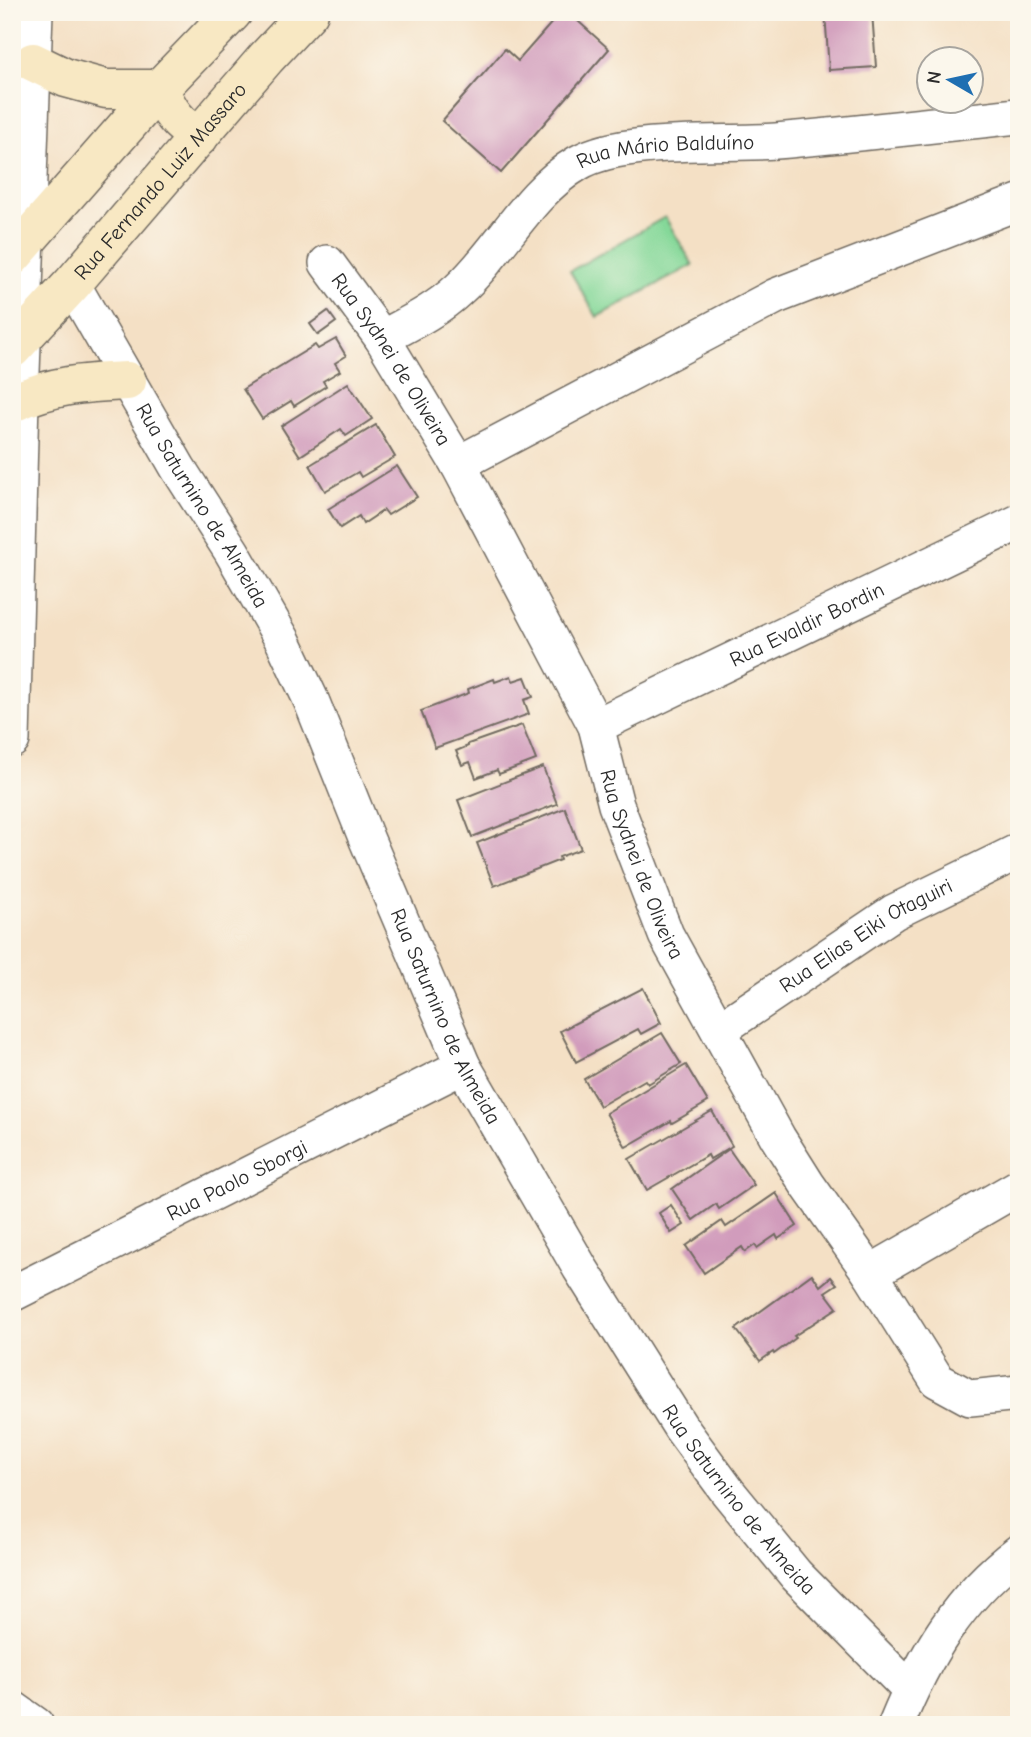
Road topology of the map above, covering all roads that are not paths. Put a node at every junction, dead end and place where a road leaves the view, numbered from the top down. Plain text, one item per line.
1 (35, 12) edge
2 (309, 12) edge
3 (233, 13) edge
4 (267, 58) junction
5 (33, 62) junction
6 (159, 89) junction
7 (1019, 116) edge
8 (199, 137) junction
9 (1019, 202) edge
10 (20, 247) edge
11 (327, 263) dead end
12 (72, 284) junction
13 (382, 338) junction
14 (17, 343) edge
15 (127, 381) junction
16 (16, 402) edge
17 (458, 464) junction
18 (1019, 522) edge
19 (596, 726) junction
20 (12, 740) edge
21 (1019, 851) edge
22 (719, 1030) junction
23 (463, 1066) junction
24 (1019, 1187) edge
25 (870, 1273) junction
26 (12, 1294) edge
27 (1019, 1393) edge
28 (1019, 1552) edge
29 (910, 1690) junction
30 (12, 1708) edge
31 (36, 1725) edge
32 (896, 1725) edge

1 - 5 street
2 - 4 street, Rua Fernando Luiz Massaro
3 - 4 street
3 - 6 street
4 - 8 street, Rua Fernando Luiz Massaro
5 - 6 street
5 - 10 street
6 - 8 street
6 - 10 street
7 - 13 street, Rua Mário Balduíno
8 - 12 street, Rua Fernando Luiz Massaro
9 - 17 street
10 - 14 street
11 - 13 street, Rua Sydnei de Oliveira
12 - 14 street, Rua Fernando Luiz Massaro
12 - 15 street, Rua Saturnino de Almeida
13 - 17 street, Rua Sydnei de Oliveira
14 - 16 street
15 - 16 street
15 - 23 street, Rua Saturnino de Almeida
16 - 20 street
17 - 19 street, Rua Sydnei de Oliveira
18 - 19 street, Rua Evaldir Bordin
19 - 22 street, Rua Sydnei de Oliveira
21 - 22 street, Rua Elias Eiki Otaguiri
22 - 25 street, Rua Sydnei de Oliveira
23 - 26 street, Rua Paolo Sborgi
23 - 29 street, Rua Saturnino de Almeida
24 - 25 street
25 - 27 street, Rua Sydnei de Oliveira
28 - 29 street
29 - 32 street
30 - 31 street

